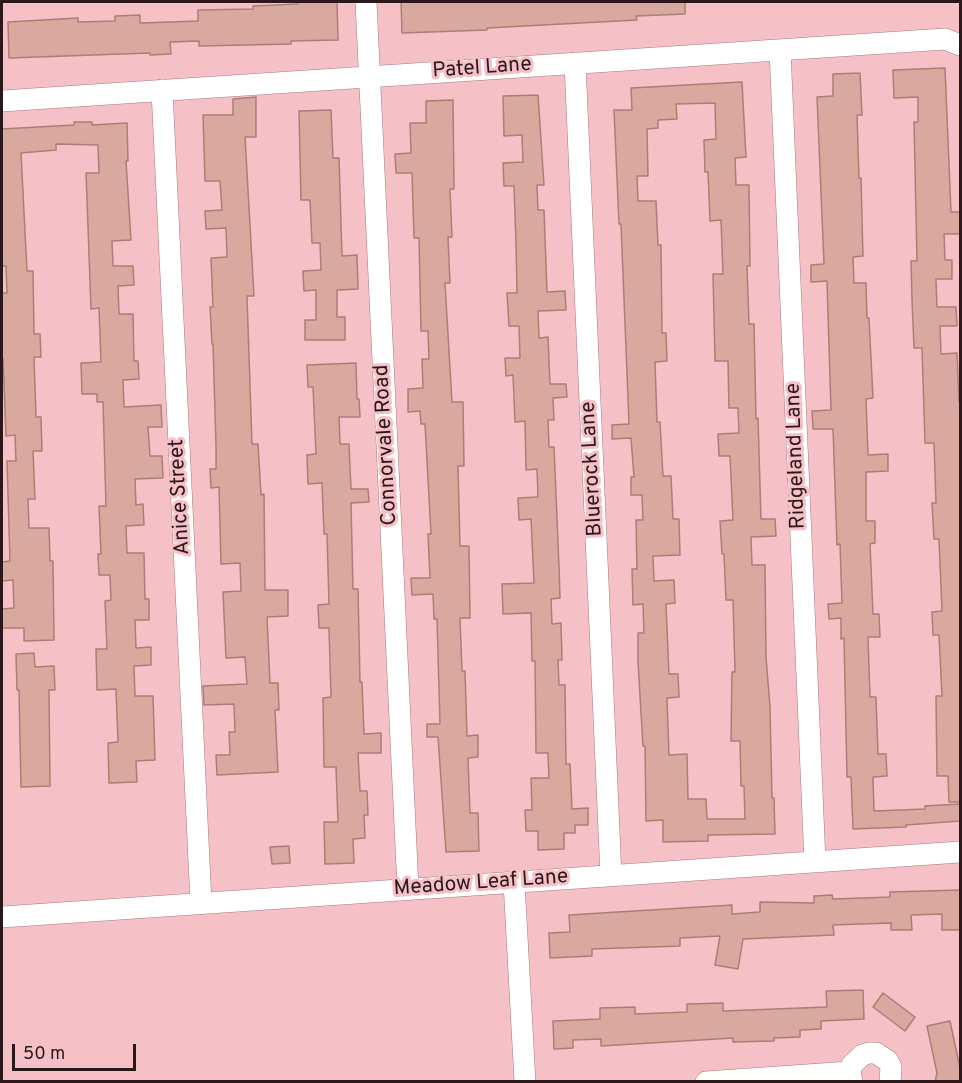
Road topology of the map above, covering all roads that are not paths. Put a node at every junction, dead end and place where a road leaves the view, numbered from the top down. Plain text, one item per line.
1 (366, 2) edge
2 (960, 45) edge
3 (780, 50) junction
4 (574, 63) junction
5 (369, 77) junction
6 (162, 90) junction
7 (2, 101) edge
8 (960, 852) edge
9 (815, 862) junction
10 (612, 876) junction
11 (514, 882) junction
12 (408, 889) junction
13 (201, 903) junction
14 (2, 916) edge
15 (851, 1077) edge
16 (525, 1082) edge
17 (706, 1082) edge
18 (891, 1082) edge

1 - 5 street, Connorvale Road
2 - 3 street, Patel Lane
3 - 4 street, Patel Lane
3 - 9 street, Ridgeland Lane
4 - 5 street, Patel Lane
4 - 10 street, Bluerock Lane
5 - 6 street, Patel Lane
5 - 12 street, Connorvale Road
6 - 7 street, Patel Lane
6 - 13 street, Anice Street
8 - 9 street, Meadow Leaf Lane
9 - 10 street, Meadow Leaf Lane
10 - 11 street, Meadow Leaf Lane
11 - 12 street, Meadow Leaf Lane
11 - 16 street
12 - 13 street, Meadow Leaf Lane
13 - 14 street, Meadow Leaf Lane
15 - 17 street
15 - 18 street

